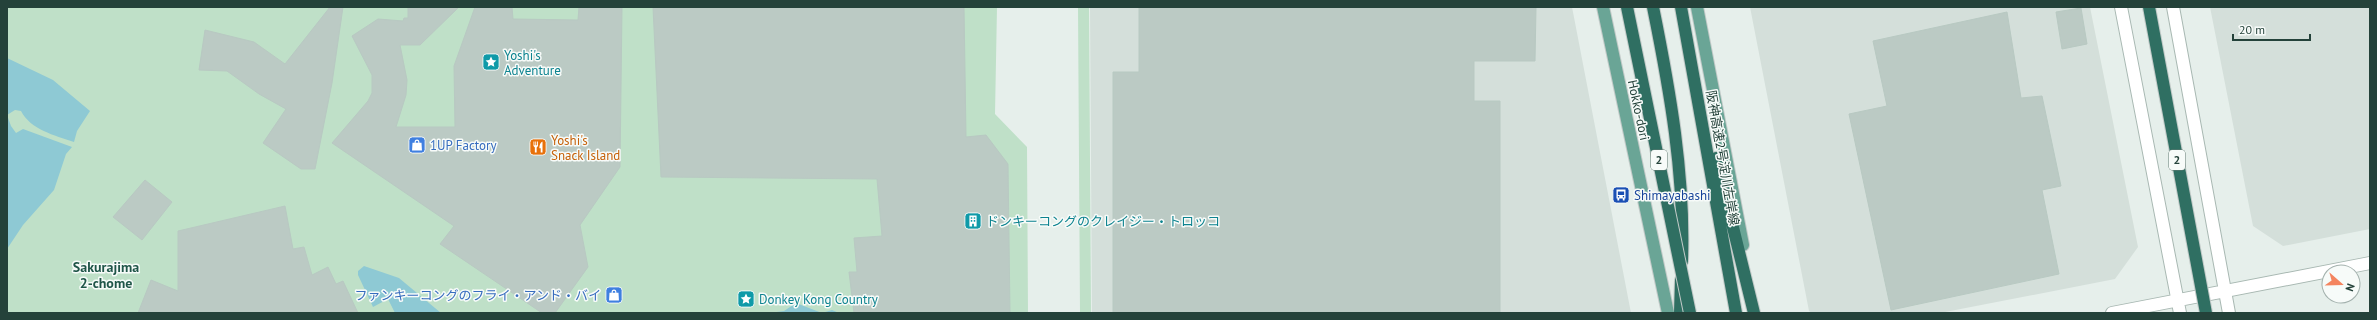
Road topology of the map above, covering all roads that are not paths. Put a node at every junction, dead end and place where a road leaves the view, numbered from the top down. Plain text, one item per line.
1 (1603, 7) edge
2 (1627, 7) edge
3 (1653, 7) edge
4 (1681, 7) edge
5 (1697, 7) edge
6 (2121, 7) edge
7 (2149, 7) edge
8 (2173, 7) edge
9 (1688, 44) junction
10 (2370, 263) edge
11 (2224, 292) junction
12 (2178, 300) junction
13 (1668, 313) edge
14 (1680, 313) edge
15 (1690, 313) edge
16 (1736, 313) edge
17 (1755, 313) edge
18 (2112, 313) edge
19 (2180, 313) edge
20 (2206, 313) edge
21 (2229, 313) edge

1 - 13 main road, Hokko-dori
2 - 15 highway, 2, bridge
3 - 14 highway
4 - 9 highway, 阪神高速2号淀川左岸線
5 - 17 main road
6 - 12 street
7 - 20 highway, 2, bridge
8 - 11 street
9 - 16 highway, 阪神高速2号淀川左岸線
9 - 17 highway
10 - 11 street
11 - 12 street
11 - 21 street
12 - 18 street
12 - 19 street

